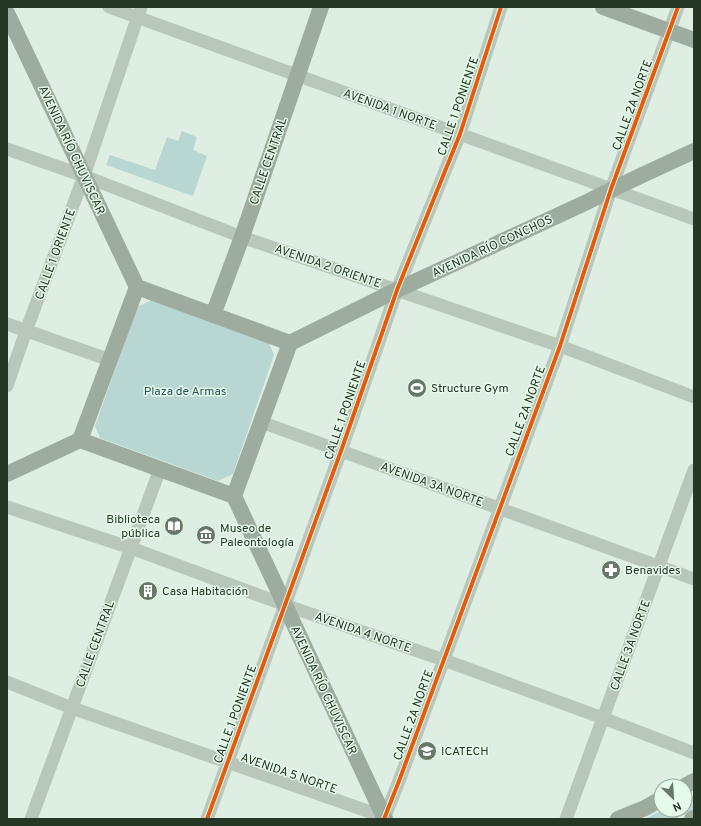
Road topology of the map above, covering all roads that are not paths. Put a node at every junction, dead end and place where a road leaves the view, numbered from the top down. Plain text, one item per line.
1 (109, 7) edge
2 (321, 7) edge
3 (501, 7) edge
4 (603, 7) edge
5 (678, 7) edge
6 (7, 12) edge
7 (139, 12) edge
8 (669, 31) junction
9 (694, 40) edge
10 (298, 76) junction
11 (460, 134) junction
12 (7, 149) edge
13 (694, 150) edge
14 (84, 176) junction
15 (612, 189) junction
16 (694, 219) edge
17 (242, 237) junction
18 (137, 287) junction
19 (397, 290) junction
20 (213, 315) junction
21 (7, 324) edge
22 (26, 331) junction
23 (290, 342) junction
24 (560, 346) junction
25 (110, 360) junction
26 (7, 386) edge
27 (694, 398) edge
28 (261, 422) junction
29 (80, 440) junction
30 (341, 451) junction
31 (160, 469) junction
32 (694, 470) edge
33 (7, 474) edge
34 (234, 496) junction
35 (7, 507) edge
36 (500, 509) junction
37 (130, 548) junction
38 (659, 566) junction
39 (694, 579) edge
40 (285, 605) junction
41 (444, 660) junction
42 (7, 682) edge
43 (72, 708) junction
44 (603, 718) junction
45 (694, 753) edge
46 (228, 763) junction
47 (653, 804) edge
48 (31, 819) edge
49 (207, 819) edge
50 (385, 819) edge
51 (566, 819) edge
52 (618, 819) edge

1 - 7 street, AVENIDA 1 NORTE
2 - 10 main road, CALLE CENTRAL
3 - 11 street, CALLE 1 PONIENTE
4 - 8 main road
5 - 8 street, CALLE 2A NORTE
6 - 14 main road, AVENIDA RÍO CHUVISCAR
7 - 10 street, AVENIDA 1 NORTE
7 - 14 street, CALLE 1 ORIENTE
8 - 9 main road
8 - 15 street, CALLE 2A NORTE
10 - 11 street, AVENIDA 1 NORTE
10 - 17 main road, CALLE CENTRAL
11 - 15 street, AVENIDA 1 NORTE
11 - 19 street, CALLE 1 PONIENTE
12 - 14 street, AVENIDA 2 ORIENTE
13 - 15 main road, AVENIDA RÍO CONCHOS
14 - 17 street, AVENIDA 2 ORIENTE
14 - 18 main road, AVENIDA RÍO CHUVISCAR
14 - 22 street, CALLE 1 ORIENTE
15 - 16 street, AVENIDA 1 NORTE
15 - 19 main road, AVENIDA RÍO CONCHOS
15 - 24 street, CALLE 2A NORTE
17 - 19 street, AVENIDA 2 ORIENTE
17 - 20 main road, CALLE CENTRAL
18 - 20 main road
18 - 25 main road
19 - 23 main road, AVENIDA RÍO CONCHOS
19 - 24 street, AVENIDA 2 ORIENTE
19 - 30 street, CALLE 1 PONIENTE
20 - 23 main road
21 - 22 street
22 - 25 street
22 - 26 street, CALLE 1 ORIENTE
23 - 28 main road
24 - 27 street, AVENIDA 2 ORIENTE
24 - 36 street, CALLE 2A NORTE
25 - 29 main road
28 - 30 street, AVENIDA 3A NORTE
28 - 34 main road
29 - 31 main road
29 - 33 main road
30 - 36 street, AVENIDA 3A NORTE
30 - 40 street, CALLE 1 PONIENTE
31 - 34 main road
31 - 37 street, CALLE CENTRAL
32 - 38 street, CALLE 3A NORTE
34 - 40 main road, AVENIDA RÍO CHUVISCAR
35 - 37 street, AVENIDA 4 NORTE
36 - 38 street, AVENIDA 3A NORTE
36 - 41 street, CALLE 2A NORTE
37 - 40 street, AVENIDA 4 NORTE
37 - 43 street, CALLE CENTRAL
38 - 39 street, AVENIDA 3A NORTE
38 - 44 street, CALLE 3A NORTE
40 - 41 street, AVENIDA 4 NORTE
40 - 46 street, CALLE 1 PONIENTE
40 - 50 main road, AVENIDA RÍO CHUVISCAR
41 - 44 street, AVENIDA 4 NORTE
41 - 50 street, CALLE 2A NORTE
42 - 43 street, AVENIDA 5 NORTE
43 - 46 street, AVENIDA 5 NORTE
43 - 48 street, CALLE CENTRAL
44 - 45 street, AVENIDA 4 NORTE
44 - 51 street, CALLE 3A NORTE
46 - 49 street, CALLE 1 PONIENTE
46 - 50 street, AVENIDA 5 NORTE
47 - 52 main road

